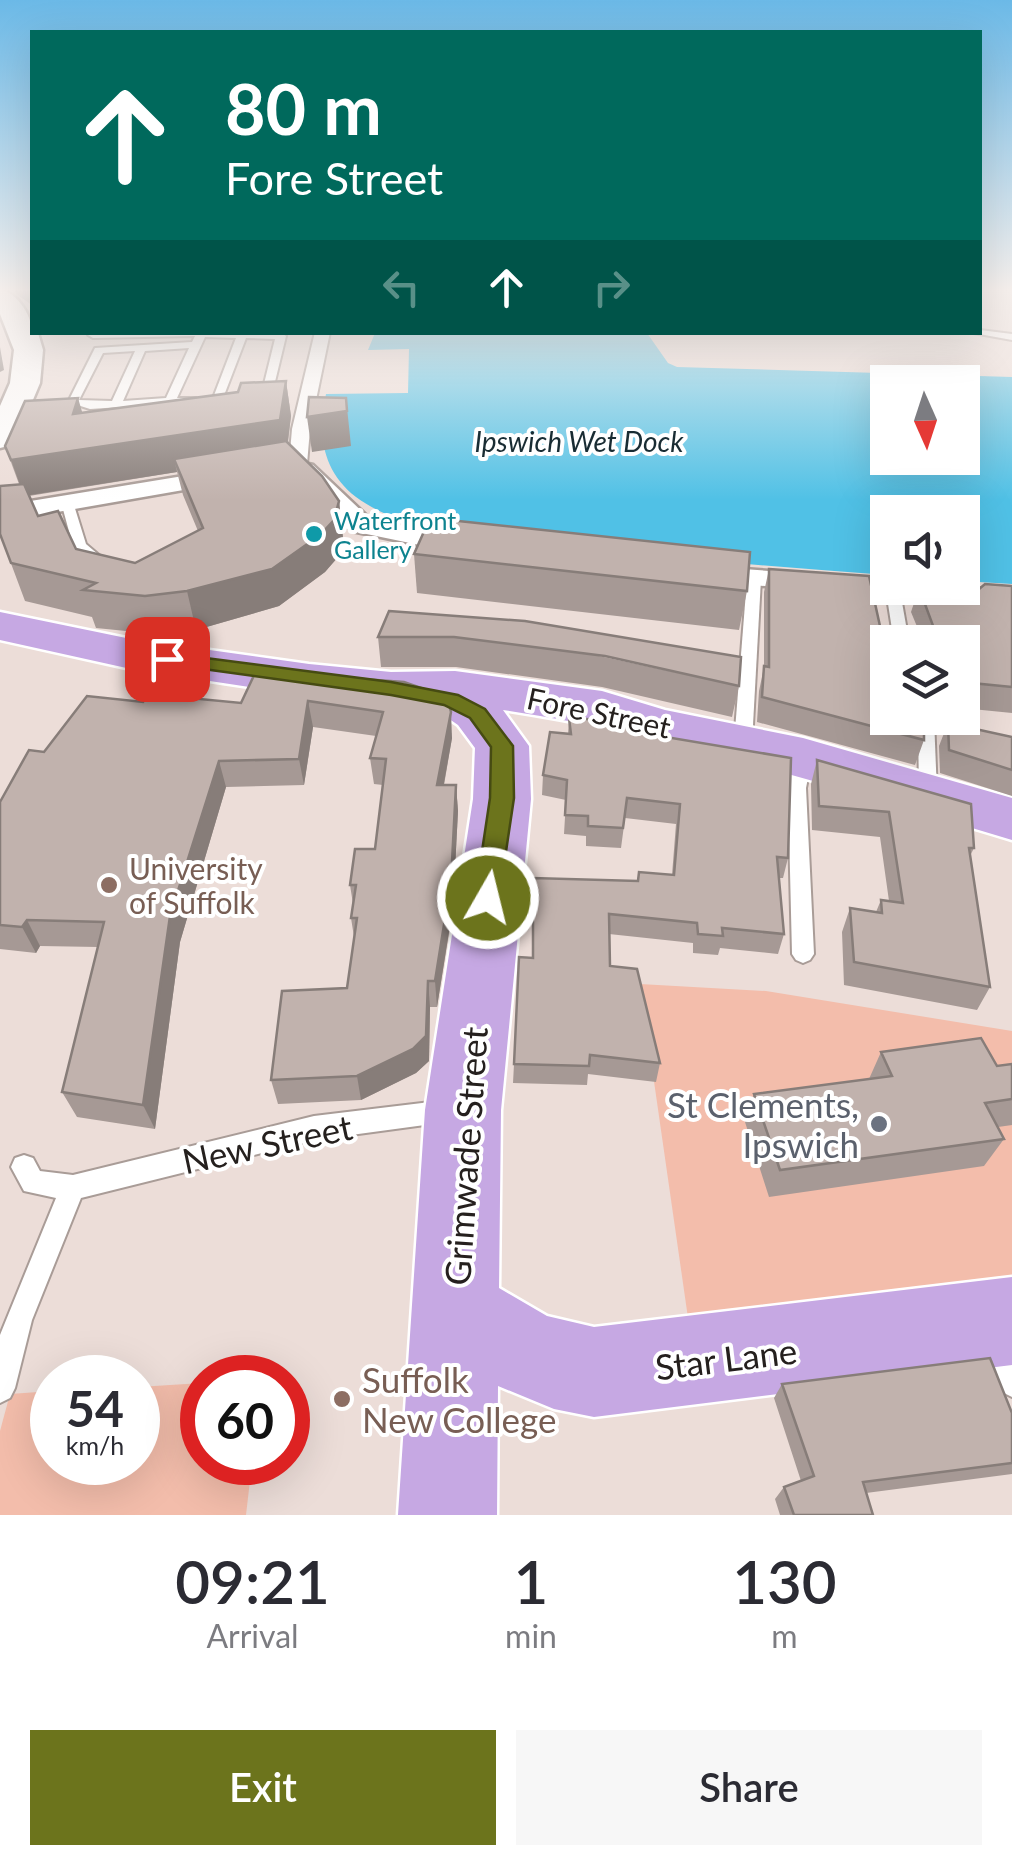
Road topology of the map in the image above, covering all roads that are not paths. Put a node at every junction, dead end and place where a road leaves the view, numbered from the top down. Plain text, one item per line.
1 (29, 359) edge
2 (93, 359) edge
3 (137, 359) edge
4 (189, 359) edge
5 (233, 359) edge
6 (277, 359) edge
7 (315, 359) edge
8 (11, 393) edge
9 (218, 398) junction
10 (170, 401) junction
11 (116, 404) junction
12 (0, 438) edge
13 (280, 467) junction
14 (67, 502) junction
15 (0, 514) edge
16 (490, 550) edge
17 (120, 570) edge
18 (668, 571) edge
19 (754, 579) junction
20 (870, 589) edge
21 (980, 597) edge
22 (1012, 598) edge
23 (0, 626) edge
24 (391, 688) junction
25 (658, 726) junction
26 (926, 735) edge
27 (744, 742) junction
28 (803, 757) junction
29 (928, 794) junction
30 (502, 798) junction
31 (1012, 819) edge
32 (803, 954) dead end
33 (463, 1110) junction
34 (24, 1168) dead end
35 (73, 1188) junction
36 (455, 1310) junction
37 (1004, 1342) edge
38 (0, 1388) edge
39 (447, 1515) edge

1 - 8 main road
2 - 11 lane
3 - 11 lane
4 - 10 lane
5 - 9 lane
6 - 9 lane
7 - 13 street
8 - 12 main road
9 - 10 lane
10 - 11 lane
13 - 14 street
13 - 16 street
14 - 15 street
14 - 17 lane
18 - 19 street
19 - 20 street
19 - 27 lane
21 - 22 street
23 - 24 main road, Fore Street
24 - 25 main road, Fore Street
24 - 30 main road, Grimwade Street
25 - 27 main road, Fore Street
25 - 30 main road, Grimwade Street
26 - 29 lane
27 - 28 main road, Fore Street
28 - 29 main road, Fore Street
28 - 32 lane
29 - 31 main road, Fore Street
30 - 33 main road, Grimwade Street
33 - 35 lane, New Street
33 - 36 main road, Grimwade Street
34 - 35 lane
35 - 38 lane
36 - 37 main road, Star Lane
36 - 39 main road, Grimwade Street

